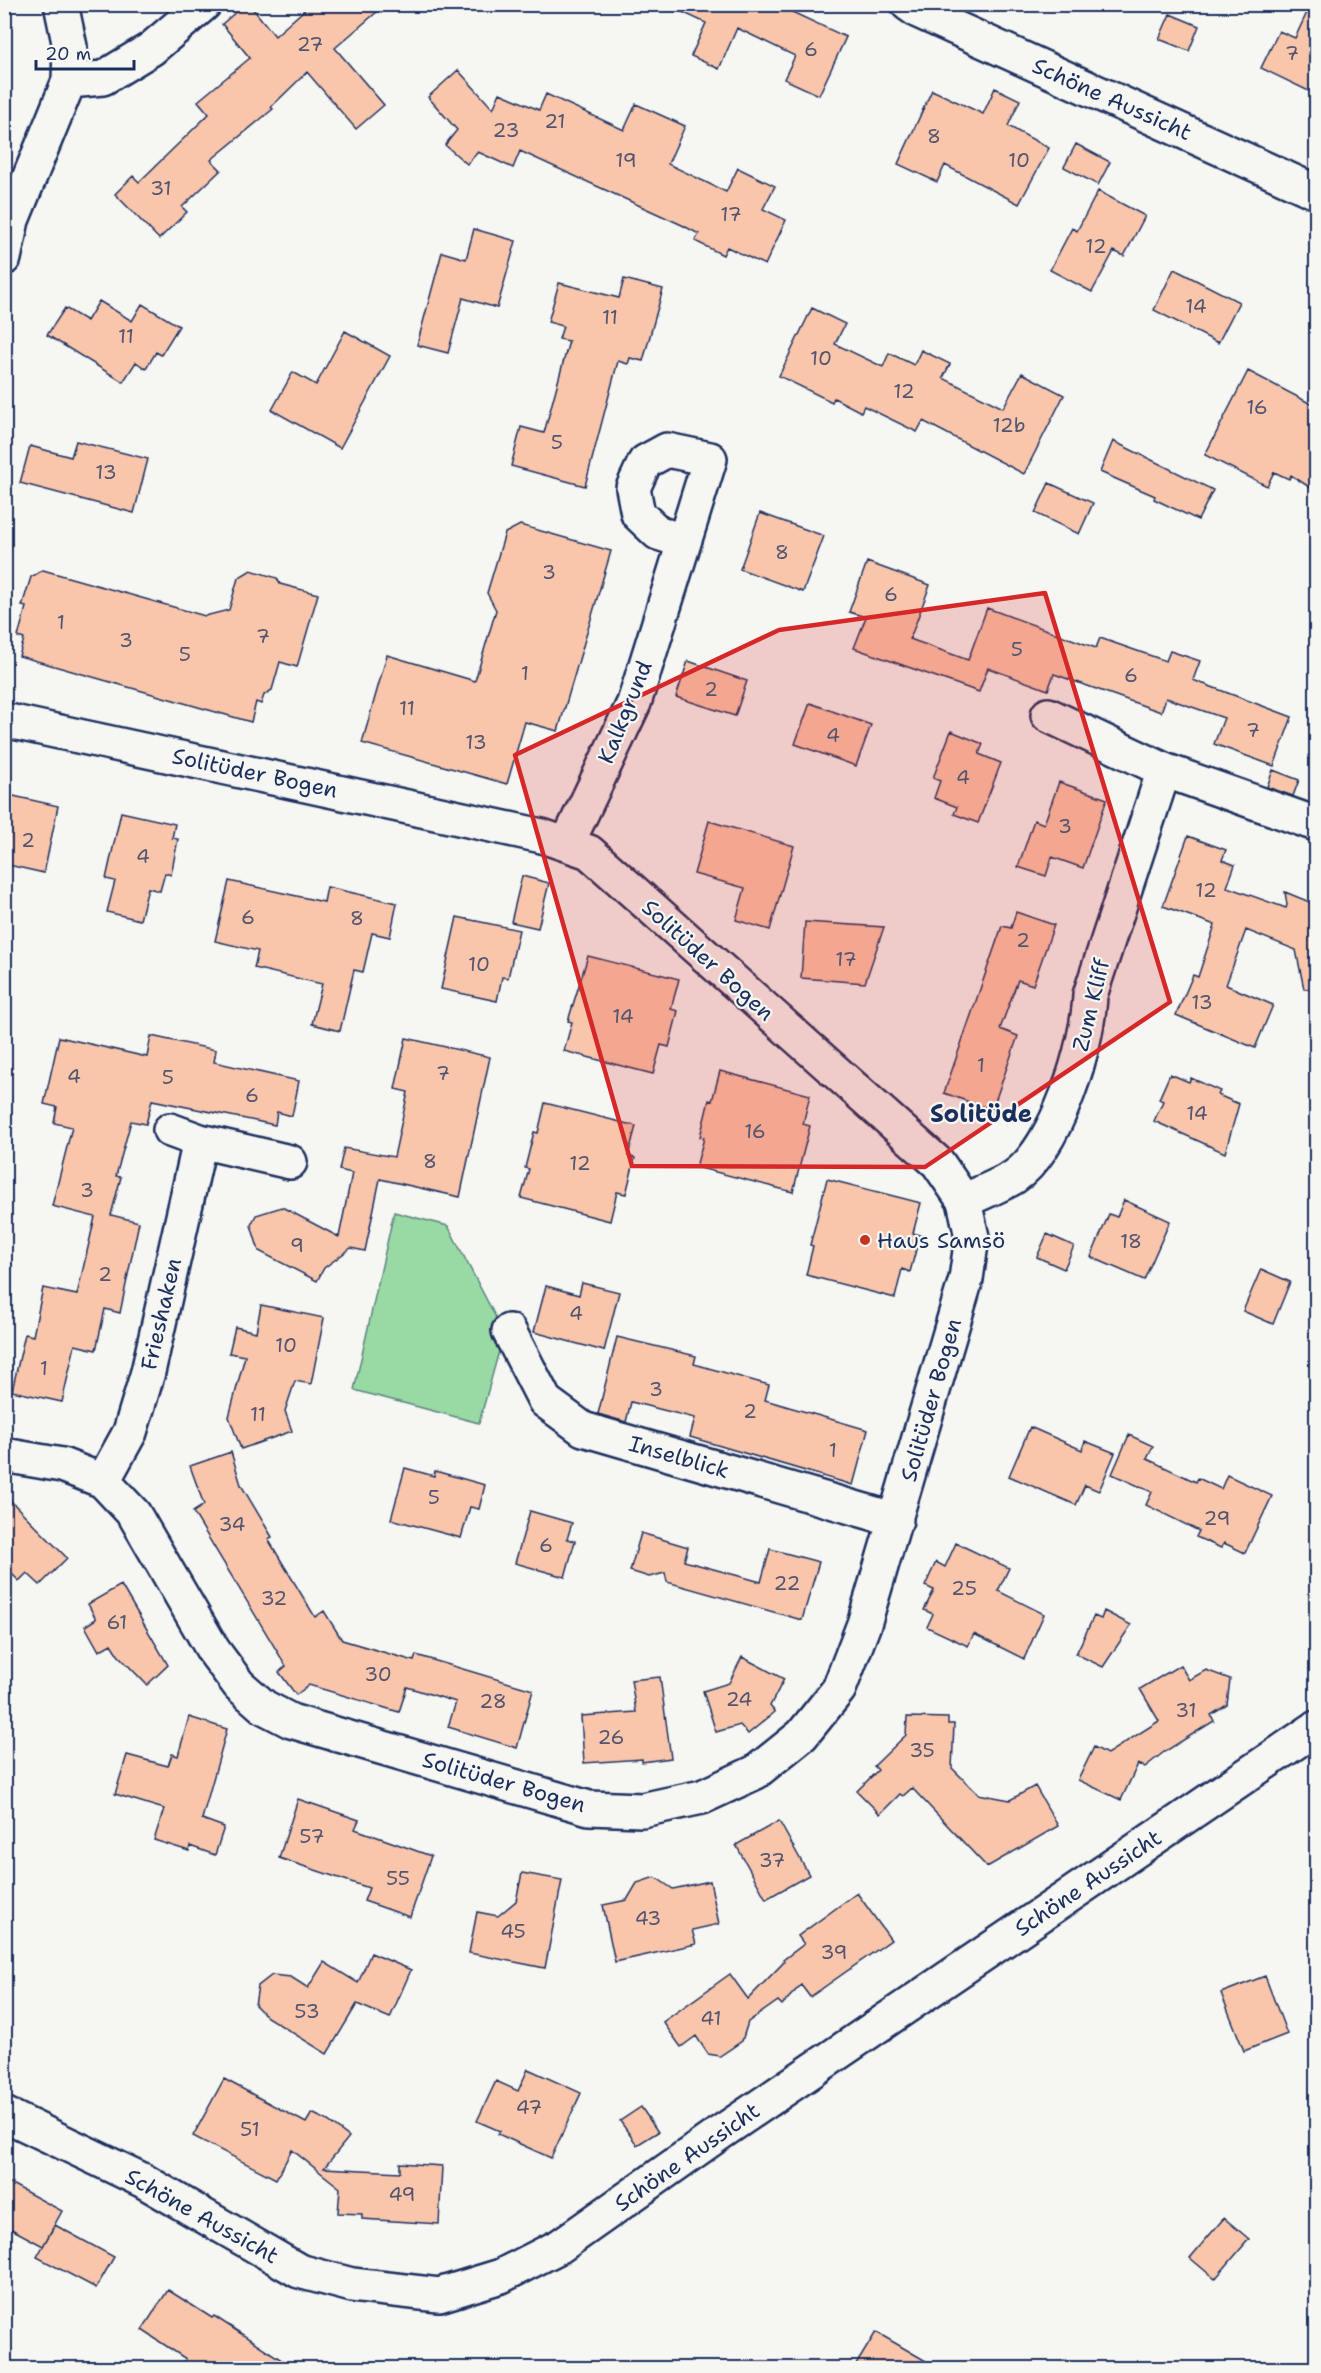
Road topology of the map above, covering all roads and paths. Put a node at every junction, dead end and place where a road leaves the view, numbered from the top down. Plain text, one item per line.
1 (61, 4) edge
2 (204, 4) edge
3 (908, 4) edge
4 (69, 81) junction
5 (1317, 192) edge
6 (4, 258) edge
7 (683, 541) dead end
8 (1048, 715) dead end
9 (4, 720) edge
10 (1164, 770) junction
11 (1317, 825) edge
12 (567, 844) junction
13 (170, 1130) dead end
14 (200, 1141) junction
15 (290, 1162) dead end
16 (964, 1201) junction
17 (510, 1331) dead end
18 (4, 1455) edge
19 (103, 1481) junction
20 (896, 1520) junction
21 (1317, 1728) edge
22 (4, 2114) edge

1 - 4 street
2 - 4 street
3 - 5 street, Schöne Aussicht
4 - 6 street
7 - 12 street, Kalkgrund
8 - 10 street
9 - 12 street, Solitüder Bogen
10 - 11 street
10 - 16 street, Zum Kliff
12 - 16 street, Solitüder Bogen
13 - 14 street
14 - 15 street
14 - 19 street, Frieshaken
16 - 20 street, Solitüder Bogen
17 - 20 street, Inselblick
18 - 19 street, Solitüder Bogen
19 - 20 street, Solitüder Bogen
21 - 22 street, Schöne Aussicht

